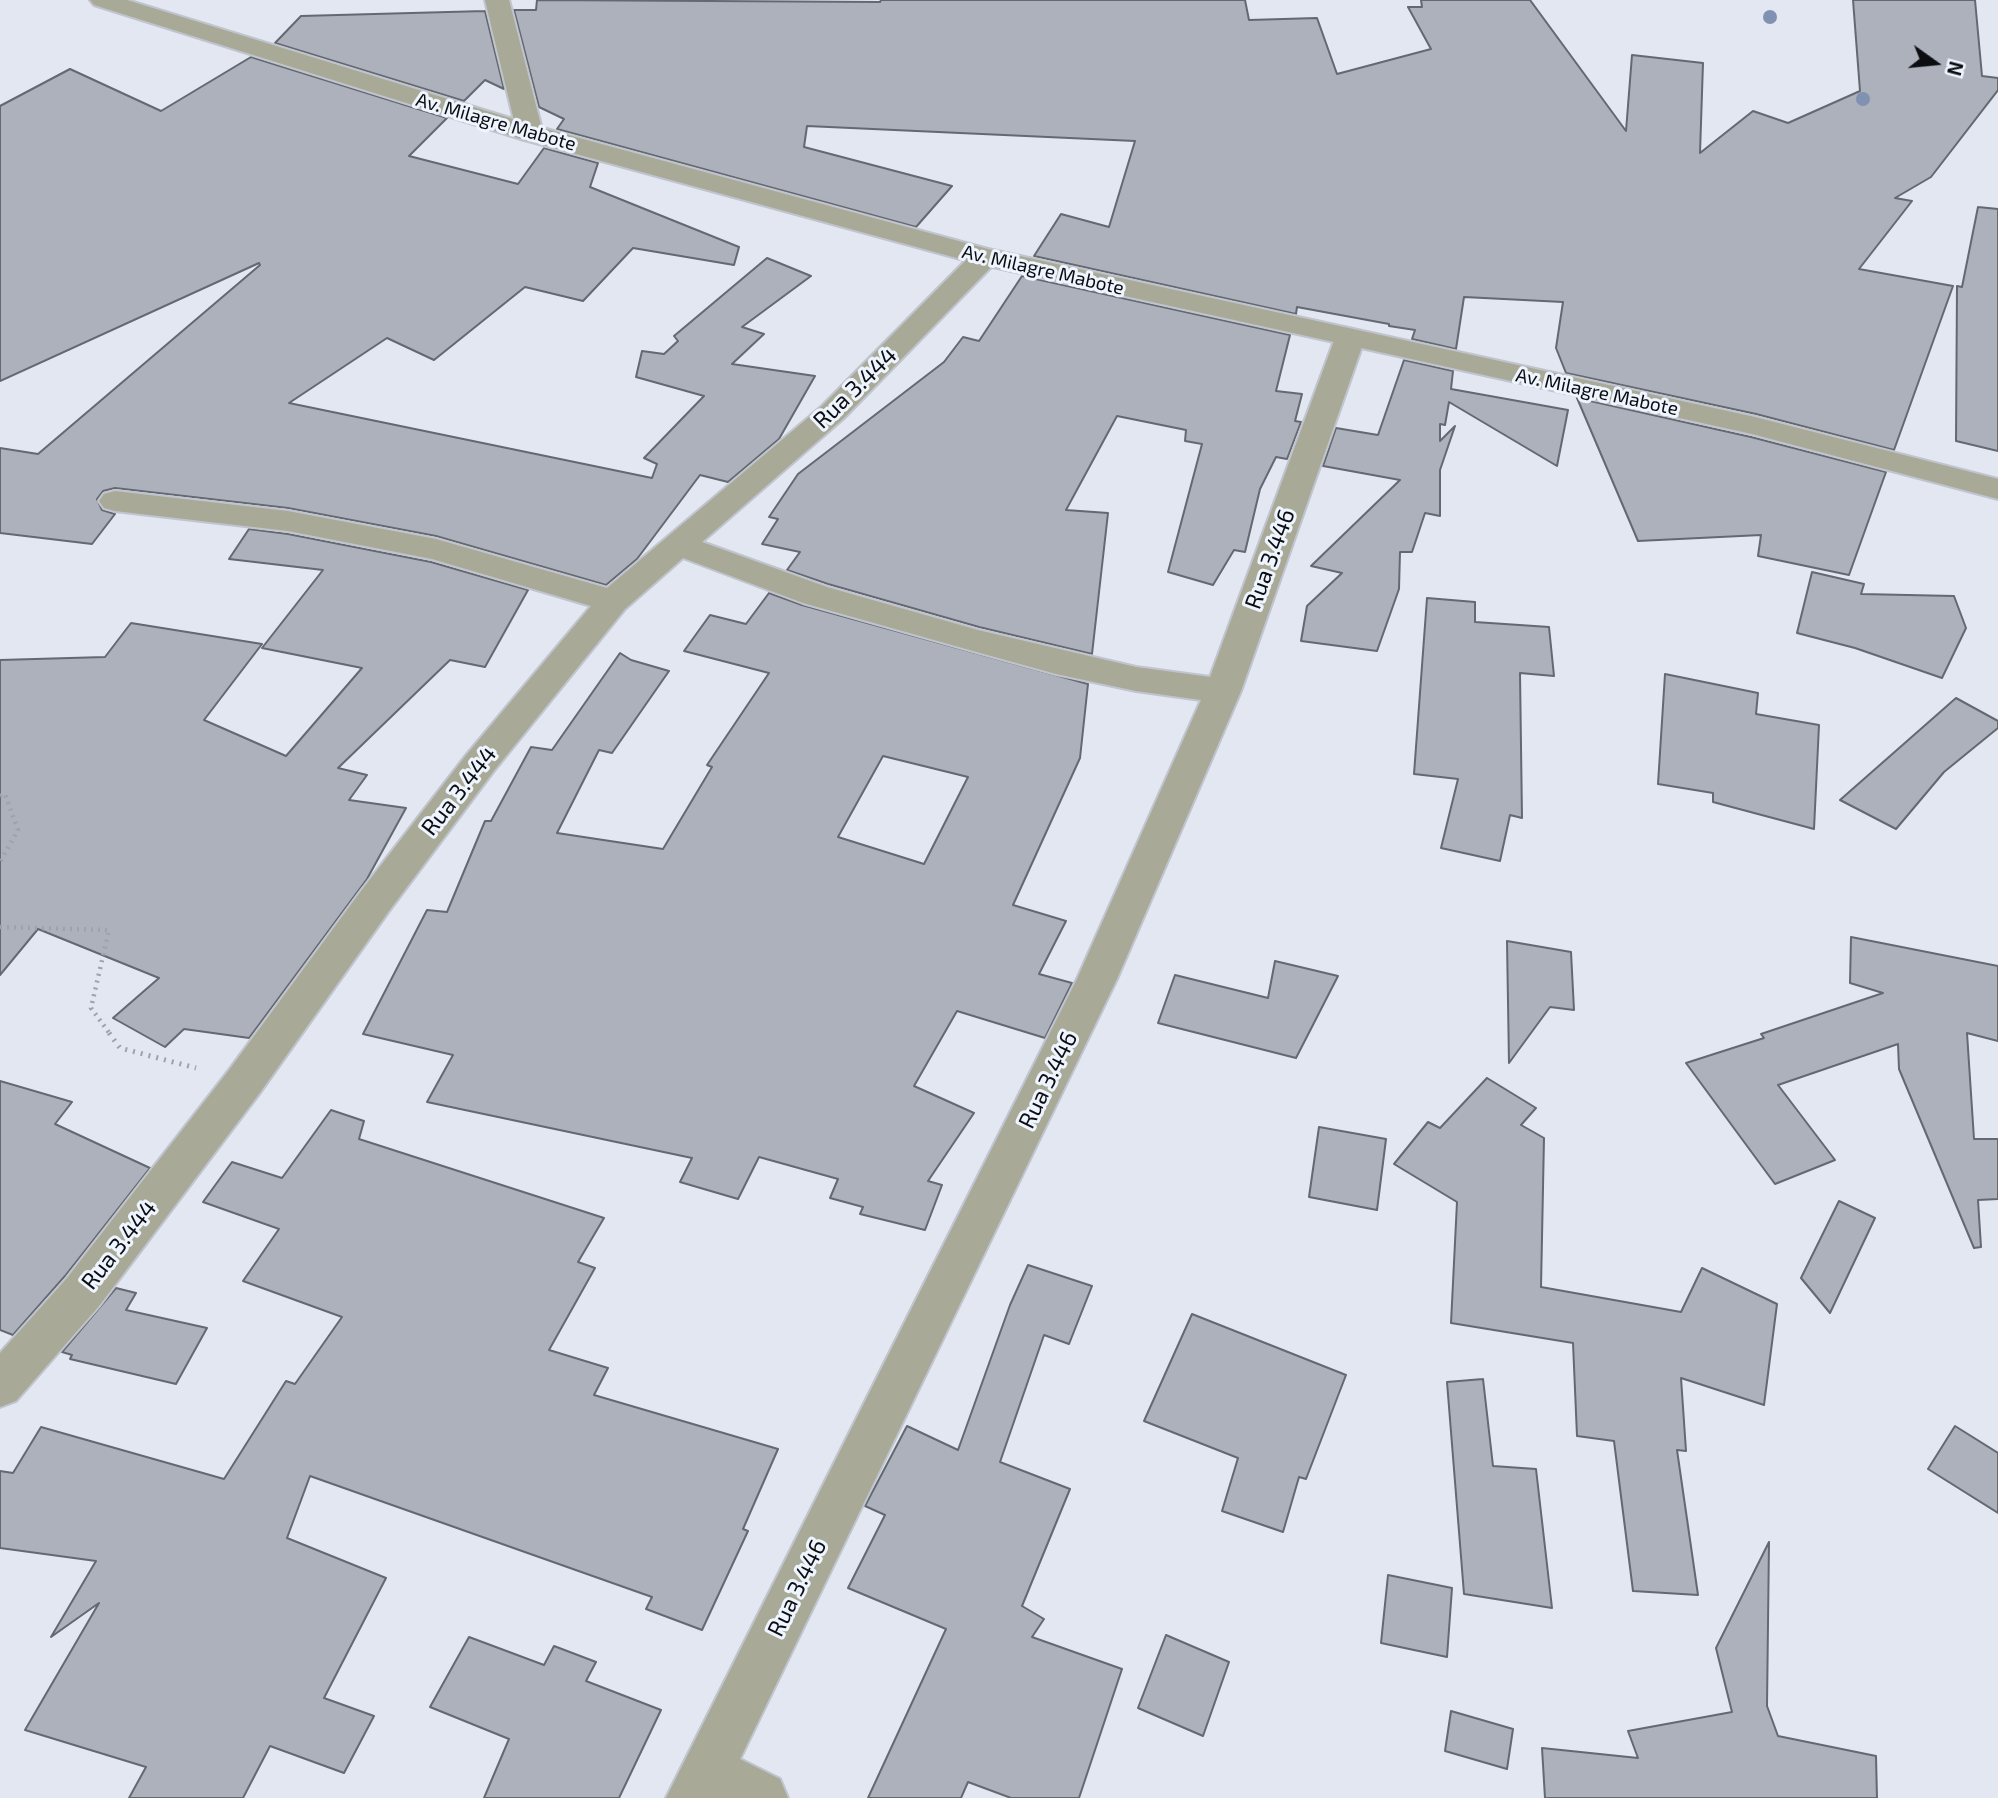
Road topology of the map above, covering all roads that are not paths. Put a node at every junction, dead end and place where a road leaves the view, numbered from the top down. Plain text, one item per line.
1 (102, 0) edge
2 (497, 0) edge
3 (530, 133) junction
4 (985, 257) junction
5 (1350, 338) junction
6 (1998, 489) edge
7 (115, 501) dead end
8 (680, 545) junction
9 (613, 601) junction
10 (1223, 691) junction
11 (0, 1386) edge
12 (700, 1784) edge
13 (761, 1798) edge

1 - 3 street, Av. Milagre Mabote
2 - 3 street
3 - 4 street, Av. Milagre Mabote
4 - 5 street, Av. Milagre Mabote
4 - 8 street, Rua 3.444
5 - 6 street, Av. Milagre Mabote
5 - 10 street, Rua 3.446
7 - 9 street
8 - 9 street, Rua 3.444
8 - 10 street
9 - 11 street, Rua 3.444
10 - 12 street, Rua 3.446
12 - 13 street

